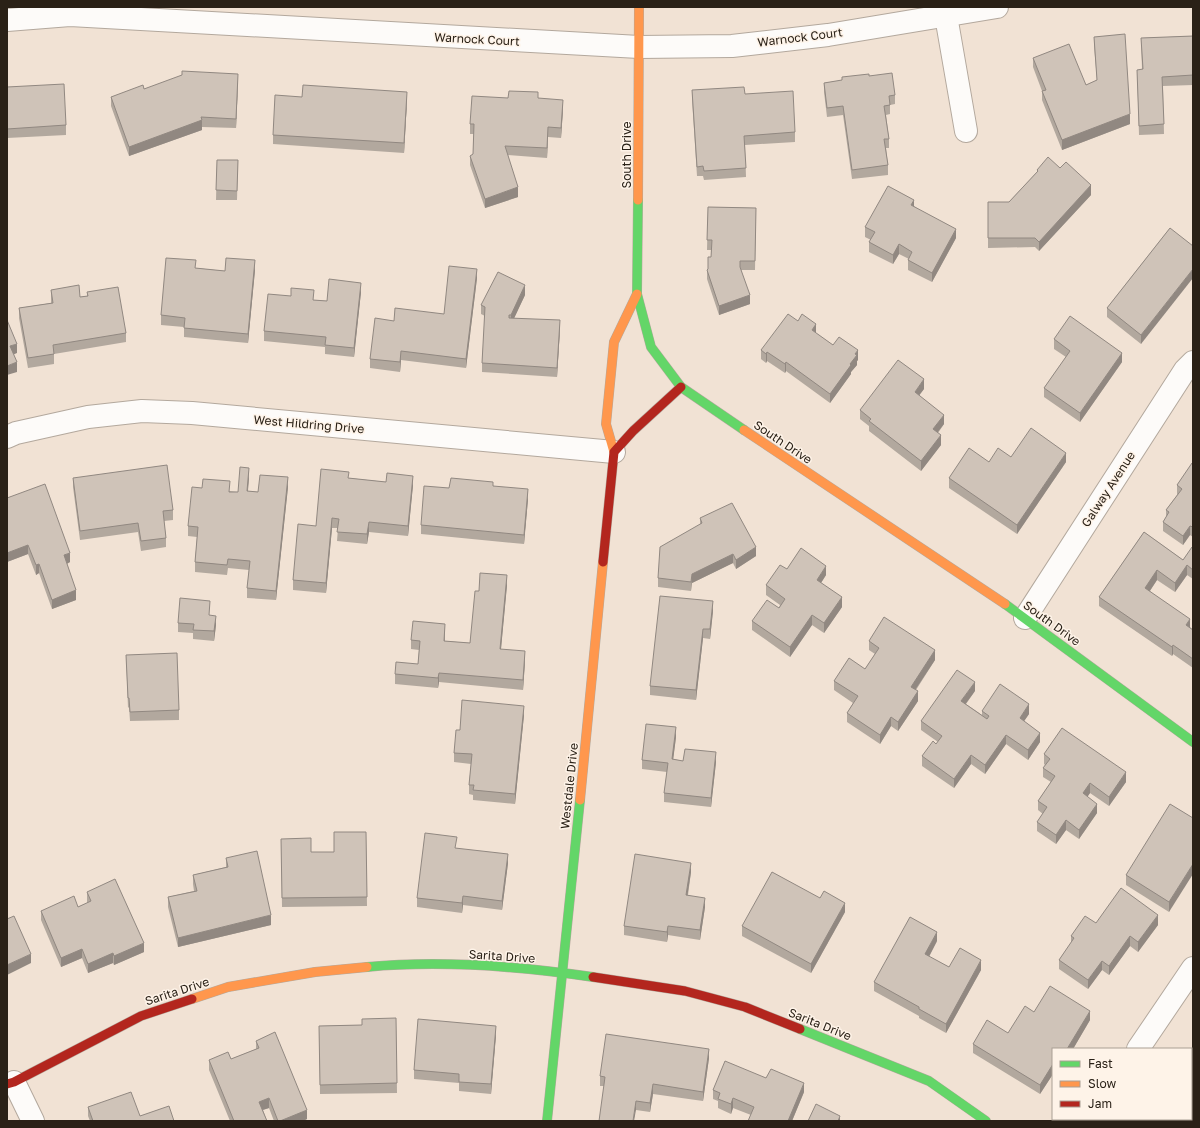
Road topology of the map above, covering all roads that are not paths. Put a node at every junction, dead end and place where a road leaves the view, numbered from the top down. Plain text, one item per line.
1 (639, 7) edge
2 (997, 7) edge
3 (946, 16) junction
4 (7, 20) edge
5 (639, 47) junction
6 (966, 131) dead end
7 (637, 294) junction
8 (1193, 362) edge
9 (681, 387) junction
10 (7, 437) edge
11 (614, 452) junction
12 (1025, 618) junction
13 (1193, 742) edge
14 (1193, 968) edge
15 (563, 973) junction
16 (1139, 1048) edge
17 (11, 1083) edge
18 (33, 1121) edge
19 (547, 1121) edge
20 (986, 1121) edge

1 - 5 street, South Drive
2 - 3 street, Warnock Court
3 - 5 street, Warnock Court
3 - 6 street
4 - 5 street, Warnock Court
5 - 7 street, South Drive
7 - 9 street, South Drive
7 - 11 street, Westdale Drive
8 - 12 street, Galway Avenue
9 - 11 street
9 - 12 street, South Drive
10 - 11 street, West Hildring Drive
11 - 15 street, Westdale Drive
12 - 13 street, South Drive
14 - 16 street
15 - 17 street, Sarita Drive
15 - 19 street, Westdale Drive
15 - 20 street, Sarita Drive
17 - 18 street

